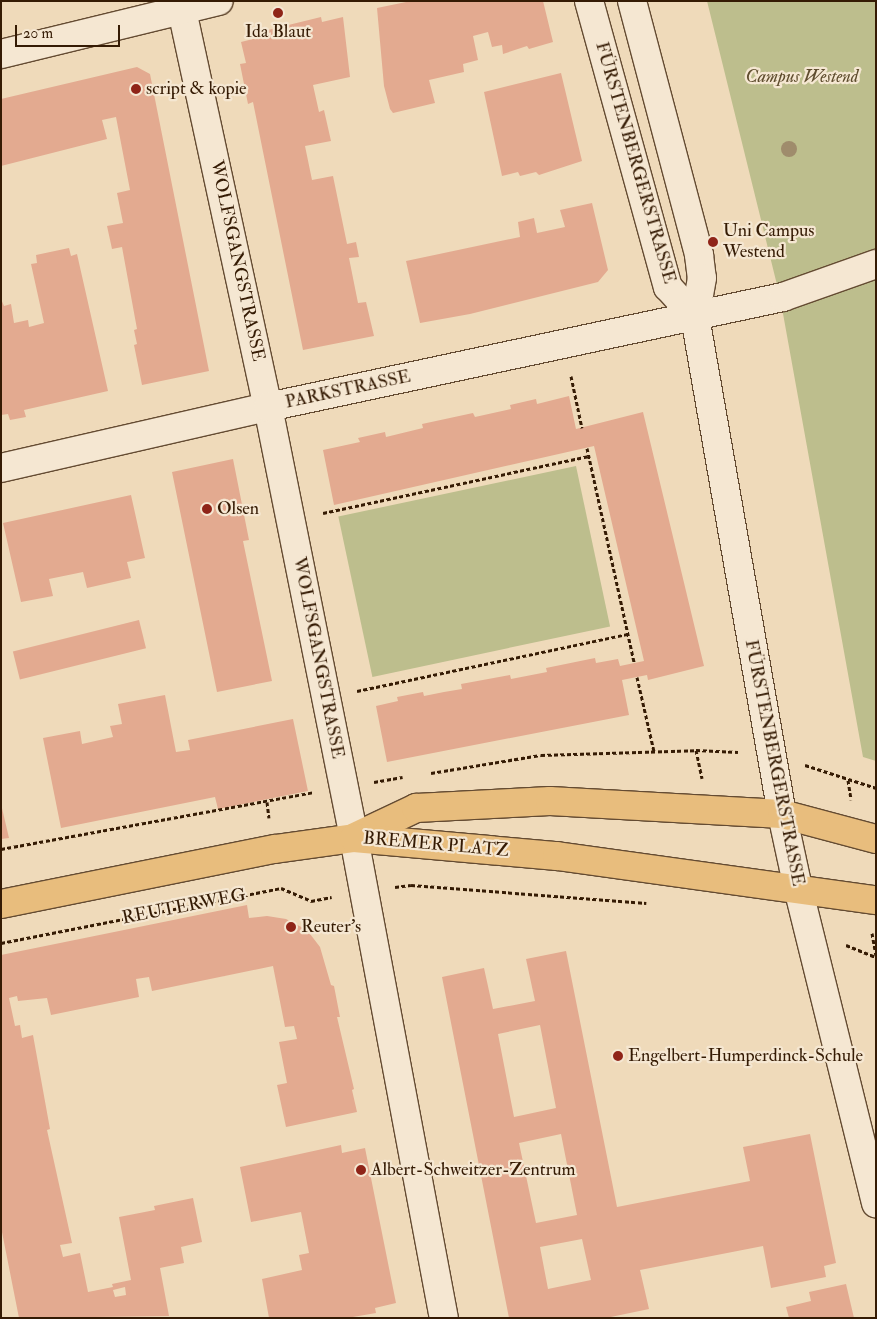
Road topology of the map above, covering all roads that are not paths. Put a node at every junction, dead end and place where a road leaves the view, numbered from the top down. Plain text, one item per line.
1 (219, 1) edge
2 (589, 1) edge
3 (632, 1) edge
4 (181, 6) edge
5 (1, 54) edge
6 (876, 264) edge
7 (695, 317) junction
8 (268, 407) junction
9 (1, 468) edge
10 (782, 814) junction
11 (354, 838) junction
12 (876, 839) edge
13 (798, 888) junction
14 (876, 900) edge
15 (1, 904) edge
16 (876, 1204) edge
17 (444, 1318) edge

1 - 4 street
2 - 7 street, FÜRSTENBERGERSTRASSE
3 - 7 street, FÜRSTENBERGERSTRASSE
4 - 5 street
4 - 8 street, WOLFSGANGSTRASSE
6 - 7 street, PARKSTRASSE
7 - 8 street, PARKSTRASSE
7 - 10 street, FÜRSTENBERGERSTRASSE
8 - 9 street, PARKSTRASSE
8 - 11 street, WOLFSGANGSTRASSE
10 - 11 main road, BREMER PLATZ
10 - 12 main road, BREMER PLATZ
10 - 13 street, FÜRSTENBERGERSTRASSE
11 - 13 main road, BREMER PLATZ
11 - 15 main road
11 - 17 street, WOLFSGANGSTRASSE
13 - 14 main road, BREMER PLATZ
13 - 16 street, FÜRSTENBERGERSTRASSE

